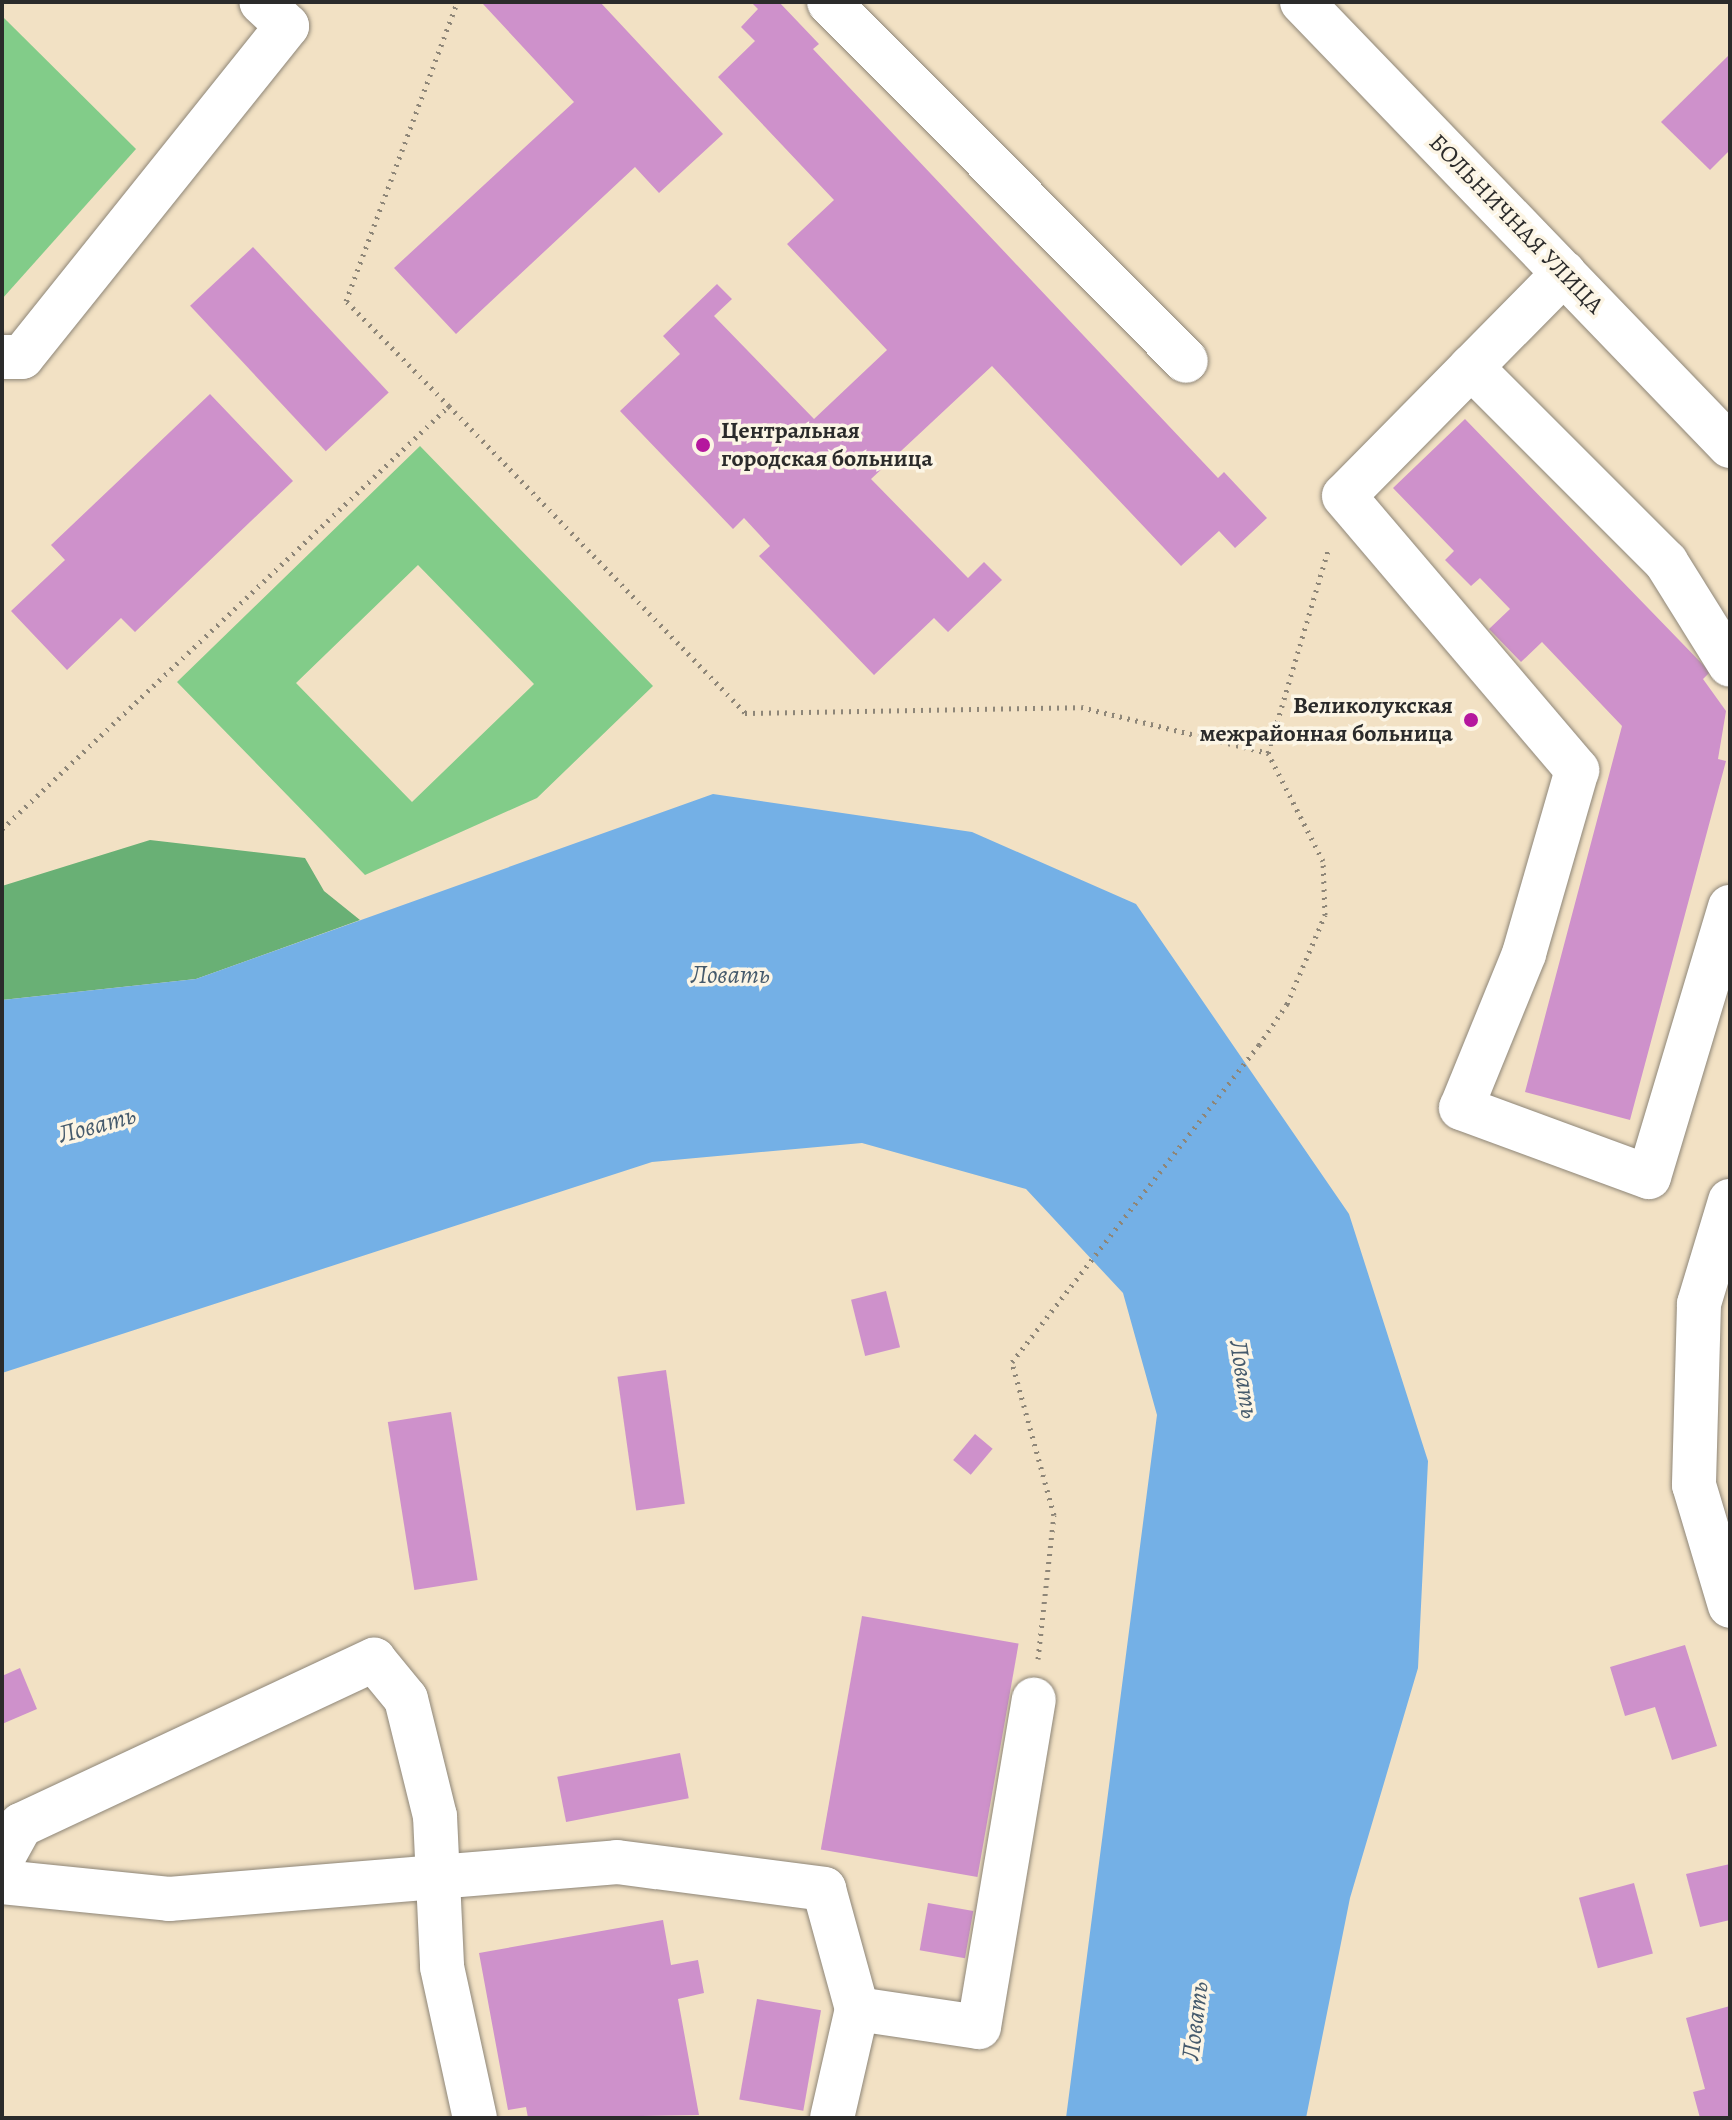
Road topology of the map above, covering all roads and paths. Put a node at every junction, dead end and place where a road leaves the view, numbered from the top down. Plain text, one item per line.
1 (261, 2) edge
2 (457, 2) edge
3 (829, 2) edge
4 (1302, 2) edge
5 (1564, 273) junction
6 (2, 357) edge
7 (1186, 361) dead end
8 (1471, 367) junction
9 (449, 406) junction
10 (1730, 446) edge
11 (1344, 496) junction
12 (1730, 665) edge
13 (1268, 753) junction
14 (2, 829) edge
15 (1730, 907) edge
16 (1730, 1201) edge
17 (1699, 1304) junction
18 (1730, 1341) edge
19 (1730, 1606) edge
20 (1034, 1700) joint
21 (2, 1859) edge
22 (434, 1878) junction
23 (2, 1882) edge
24 (857, 2009) junction
25 (475, 2118) edge
26 (832, 2118) edge

1 - 6 street
2 - 9 path
3 - 7 street
4 - 5 street, БОЛЬНИЧНАЯ УЛИЦА
5 - 8 street
5 - 10 street, БОЛЬНИЧНАЯ УЛИЦА
8 - 11 street
8 - 12 street
9 - 13 path
9 - 14 path
11 - 13 path
11 - 15 street
13 - 20 path
16 - 17 street
17 - 18 street
17 - 19 street
20 - 24 street
21 - 22 street
22 - 23 street
22 - 24 street
22 - 25 street
24 - 26 street

